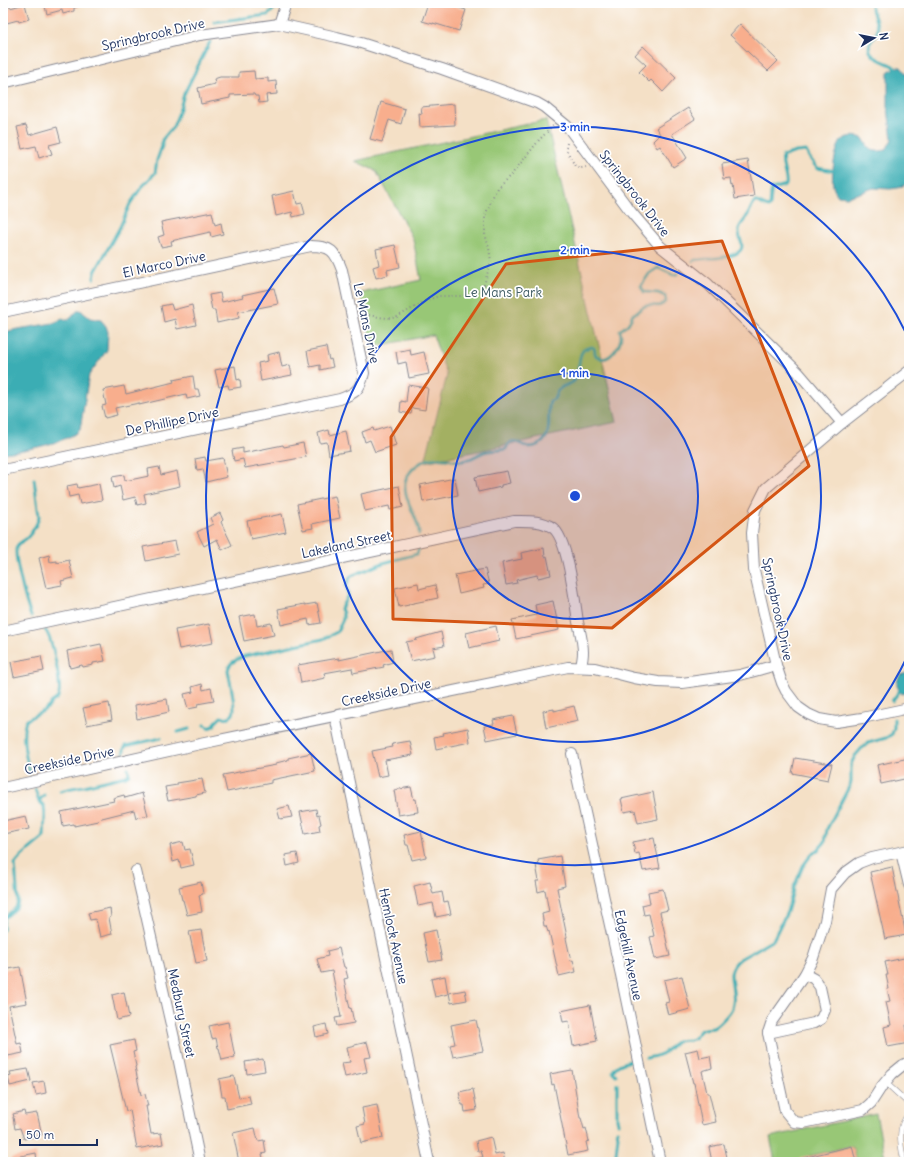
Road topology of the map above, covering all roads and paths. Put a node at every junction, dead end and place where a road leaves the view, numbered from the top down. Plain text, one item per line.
1 (286, 3) edge
2 (279, 24) junction
3 (3, 84) edge
4 (558, 118) junction
5 (574, 135) junction
6 (593, 160) junction
7 (331, 250) joint
8 (3, 312) edge
9 (352, 315) junction
10 (909, 371) edge
11 (345, 397) joint
12 (842, 423) junction
13 (3, 470) edge
14 (3, 631) edge
15 (776, 665) junction
16 (581, 667) junction
17 (909, 708) edge
18 (335, 716) junction
19 (572, 754) dead end
20 (3, 788) edge
21 (905, 851) edge
22 (136, 870) dead end
23 (909, 885) edge
24 (805, 974) junction
25 (768, 1033) junction
26 (909, 1062) edge
27 (885, 1082) junction
28 (909, 1104) edge
29 (909, 1114) edge
30 (200, 1162) edge
31 (429, 1162) edge
32 (660, 1162) edge
33 (904, 1162) edge

1 - 2 street
2 - 3 street, Springbrook Drive
2 - 4 street, Springbrook Drive
4 - 5 street, Springbrook Drive
4 - 9 path
5 - 6 street, Springbrook Drive
5 - 6 path
6 - 12 street, Springbrook Drive
7 - 8 street, El Marco Drive
7 - 9 street, Le Mans Drive
9 - 11 street, Le Mans Drive
10 - 12 street
11 - 13 street, De Phillipe Drive
12 - 15 street, Springbrook Drive
14 - 16 street, Lakeland Street
15 - 16 street, Creekside Drive
15 - 17 street, Springbrook Drive
16 - 18 street, Creekside Drive
18 - 20 street, Creekside Drive
18 - 31 street, Hemlock Avenue
19 - 32 street, Edgehill Avenue
21 - 23 street
21 - 24 street
22 - 30 street, Medbury Street
24 - 25 street
24 - 25 street
25 - 27 street
26 - 27 street
27 - 28 lane
29 - 33 lane

